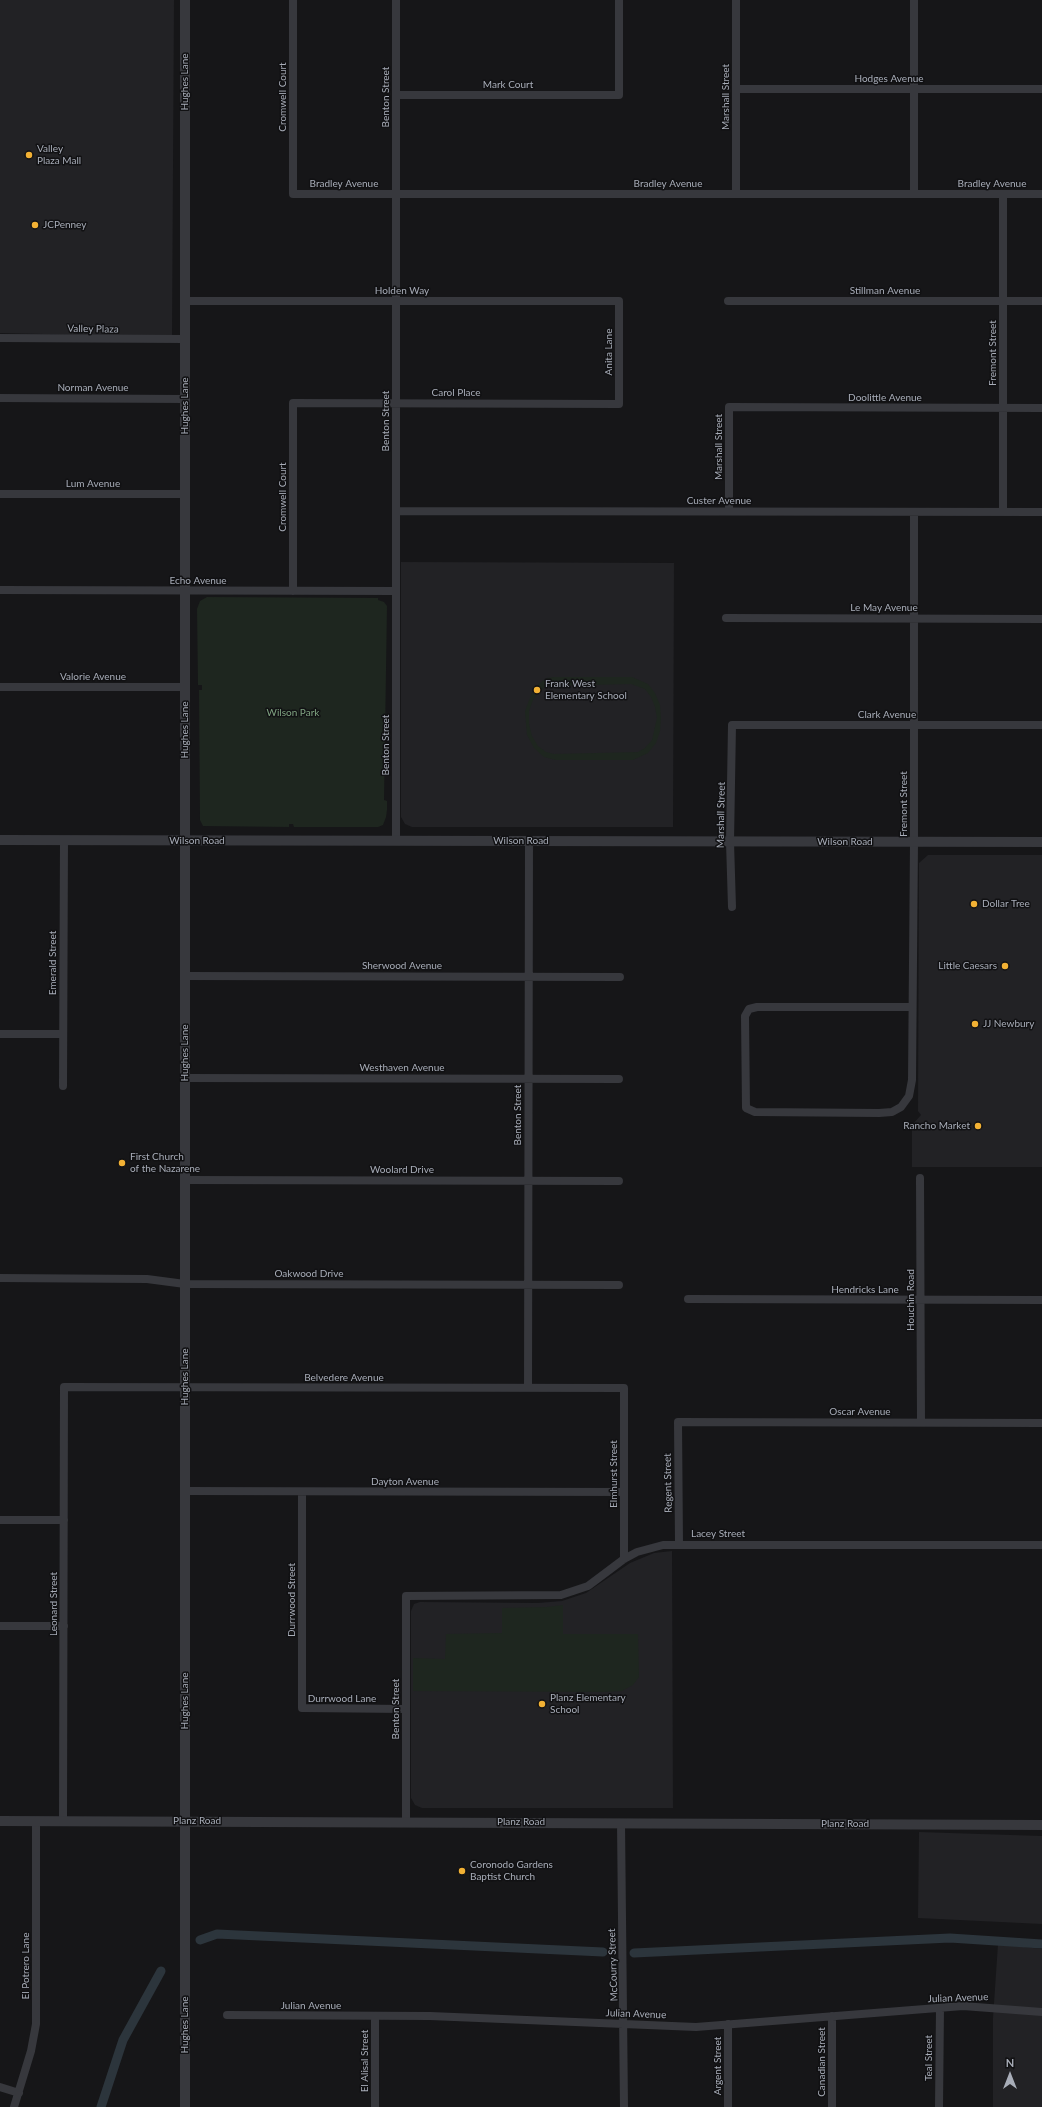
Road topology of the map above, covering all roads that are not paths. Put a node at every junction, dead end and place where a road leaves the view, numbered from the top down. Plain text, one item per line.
1 (185, 0) edge
2 (293, 0) edge
3 (396, 0) edge
4 (619, 0) edge
5 (736, 0) edge
6 (914, 0) edge
7 (736, 89) junction
8 (914, 89) junction
9 (1042, 90) edge
10 (396, 95) junction
11 (293, 194) joint
12 (396, 194) junction
13 (736, 194) junction
14 (914, 194) junction
15 (1003, 194) junction
16 (1042, 194) edge
17 (185, 301) junction
18 (396, 301) junction
19 (619, 301) joint
20 (728, 301) dead end
21 (1003, 301) junction
22 (1042, 301) edge
23 (0, 338) edge
24 (185, 339) junction
25 (0, 398) edge
26 (185, 399) junction
27 (293, 403) joint
28 (396, 403) junction
29 (619, 404) joint
30 (729, 407) joint
31 (1003, 408) junction
32 (1042, 408) edge
33 (0, 494) edge
34 (185, 494) junction
35 (396, 511) junction
36 (729, 511) junction
37 (914, 512) junction
38 (1003, 512) junction
39 (1042, 512) edge
40 (0, 590) edge
41 (185, 591) junction
42 (293, 591) junction
43 (396, 591) junction
44 (726, 618) dead end
45 (914, 618) junction
46 (1042, 619) edge
47 (0, 687) edge
48 (185, 687) junction
49 (732, 725) joint
50 (914, 725) junction
51 (1042, 725) edge
52 (0, 840) edge
53 (64, 840) junction
54 (185, 841) junction
55 (396, 841) junction
56 (529, 841) junction
57 (730, 842) junction
58 (914, 842) junction
59 (1042, 842) edge
60 (732, 907) dead end
61 (185, 976) junction
62 (529, 976) junction
63 (620, 976) dead end
64 (912, 1007) junction
65 (0, 1034) edge
66 (63, 1034) junction
67 (185, 1078) junction
68 (528, 1078) junction
69 (619, 1079) dead end
70 (63, 1086) dead end
71 (920, 1178) dead end
72 (185, 1180) junction
73 (528, 1180) junction
74 (619, 1181) dead end
75 (0, 1278) edge
76 (185, 1284) junction
77 (528, 1285) junction
78 (619, 1285) dead end
79 (688, 1299) dead end
80 (921, 1300) junction
81 (1042, 1300) edge
82 (64, 1387) joint
83 (185, 1388) junction
84 (528, 1388) junction
85 (624, 1388) joint
86 (678, 1422) joint
87 (921, 1422) junction
88 (1042, 1423) edge
89 (185, 1491) junction
90 (302, 1492) junction
91 (624, 1492) junction
92 (0, 1520) edge
93 (64, 1520) junction
94 (679, 1544) junction
95 (1042, 1545) edge
96 (624, 1559) junction
97 (406, 1596) joint
98 (0, 1626) edge
99 (64, 1626) junction
100 (302, 1708) joint
101 (406, 1709) junction
102 (0, 1821) edge
103 (36, 1821) junction
104 (63, 1821) junction
105 (185, 1821) junction
106 (406, 1822) junction
107 (621, 1822) junction
108 (1042, 1824) edge
109 (940, 2008) junction
110 (1042, 2012) edge
111 (227, 2015) dead end
112 (375, 2016) junction
113 (832, 2016) junction
114 (624, 2024) junction
115 (728, 2024) junction
116 (0, 2087) edge
117 (19, 2093) junction
118 (14, 2107) edge
119 (185, 2107) edge
120 (375, 2107) edge
121 (624, 2107) edge
122 (728, 2107) edge
123 (832, 2107) edge
124 (939, 2107) edge

1 - 17 street, Hughes Lane
2 - 11 street, Cromwell Court
3 - 10 street, Benton Street
4 - 10 street, Mark Court
5 - 7 street, Marshall Street
6 - 8 street
7 - 8 street, Hodges Avenue
7 - 13 street, Marshall Street
8 - 9 street, Hodges Avenue
8 - 14 street
10 - 12 street, Benton Street
11 - 12 street, Bradley Avenue
12 - 13 street, Bradley Avenue
12 - 18 street, Benton Street
13 - 14 street, Bradley Avenue
14 - 15 street, Bradley Avenue
15 - 16 street, Bradley Avenue
15 - 21 street, Fremont Street
17 - 18 street, Holden Way
17 - 24 street, Hughes Lane
18 - 19 street, Holden Way
18 - 28 street, Benton Street
19 - 29 street, Anita Lane
20 - 21 street, Stillman Avenue
21 - 22 street, Stillman Avenue
21 - 31 street, Fremont Street
23 - 24 street, Valley Plaza
24 - 26 street, Hughes Lane
25 - 26 street, Norman Avenue
26 - 34 street, Hughes Lane
27 - 28 street, Carol Place
27 - 42 street, Cromwell Court
28 - 29 street, Carol Place
28 - 35 street, Benton Street
30 - 31 street, Doolittle Avenue
30 - 36 street, Marshall Street
31 - 32 street, Doolittle Avenue
31 - 38 street, Fremont Street
33 - 34 street, Lum Avenue
34 - 41 street, Hughes Lane
35 - 36 street, Custer Avenue
35 - 43 street, Benton Street
36 - 37 street, Custer Avenue
37 - 38 street, Custer Avenue
37 - 45 street, Fremont Street
38 - 39 street, Custer Avenue
40 - 41 street, Echo Avenue
41 - 42 street, Echo Avenue
41 - 48 street, Hughes Lane
42 - 43 street, Echo Avenue
43 - 55 street, Benton Street
44 - 45 street, Le May Avenue
45 - 46 street, Le May Avenue
45 - 50 street, Fremont Street
47 - 48 street, Valorie Avenue
48 - 54 street, Hughes Lane
49 - 50 street, Clark Avenue
49 - 57 street, Marshall Street
50 - 51 street, Clark Avenue
50 - 58 street, Fremont Street
52 - 53 street, Wilson Road
53 - 54 street, Wilson Road
53 - 66 street, Emerald Street
54 - 55 street, Wilson Road
54 - 61 street, Hughes Lane
55 - 56 street, Wilson Road
56 - 57 street, Wilson Road
56 - 62 street, Benton Street
57 - 58 street, Wilson Road
57 - 60 street, Marshall Street
58 - 59 street, Wilson Road
58 - 64 street, Fremont Street
61 - 62 street, Sherwood Avenue
61 - 67 street, Hughes Lane
62 - 63 street, Sherwood Avenue
62 - 68 street, Benton Street
64 - 64 street, Fremont Street
65 - 66 street
66 - 70 street, Emerald Street
67 - 68 street, Westhaven Avenue
67 - 72 street, Hughes Lane
68 - 69 street, Westhaven Avenue
68 - 73 street, Benton Street
71 - 80 street, Houchin Road
72 - 73 street, Woolard Drive
72 - 76 street, Hughes Lane
73 - 74 street, Woolard Drive
73 - 77 street, Benton Street
75 - 76 street, Oakwood Drive
76 - 77 street, Oakwood Drive
76 - 83 street, Hughes Lane
77 - 78 street, Oakwood Drive
77 - 84 street, Benton Street
79 - 80 street, Hendricks Lane
80 - 81 street, Hendricks Lane
80 - 87 street, Houchin Road
82 - 83 street, Belvedere Avenue
82 - 93 street, Leonard Street
83 - 84 street, Belvedere Avenue
83 - 89 street, Hughes Lane
84 - 85 street, Belvedere Avenue
85 - 91 street, Elmhurst Street
86 - 87 street, Oscar Avenue
86 - 94 street, Regent Street
87 - 88 street, Oscar Avenue
89 - 90 street, Dayton Avenue
89 - 105 street, Hughes Lane
90 - 91 street, Dayton Avenue
90 - 100 street, Durrwood Street
91 - 96 street, Elmhurst Street
92 - 93 street
93 - 99 street, Leonard Street
94 - 95 street, Lacey Street
94 - 96 street, Lacey Street
96 - 97 street, Lacey Street
97 - 101 street, Benton Street
98 - 99 street
99 - 104 street, Leonard Street
100 - 101 street, Durrwood Lane
101 - 106 street, Benton Street
102 - 103 street, Planz Road
103 - 104 street, Planz Road
103 - 117 street, El Potrero Lane
104 - 105 street, Planz Road
105 - 106 street, Planz Road
105 - 119 street, Hughes Lane
106 - 107 street, Planz Road
107 - 108 street, Planz Road
107 - 114 street, McCourry Street
109 - 110 street, Julian Avenue
109 - 113 street, Julian Avenue
109 - 124 street, Teal Street
111 - 112 street, Julian Avenue
112 - 114 street, Julian Avenue
112 - 120 street, El Alisal Street
113 - 115 street, Julian Avenue
113 - 123 street, Canadian Street
114 - 115 street, Julian Avenue
114 - 121 street, McCourry Street
115 - 122 street, Argent Street
116 - 117 street
117 - 118 street, El Potrero Lane

